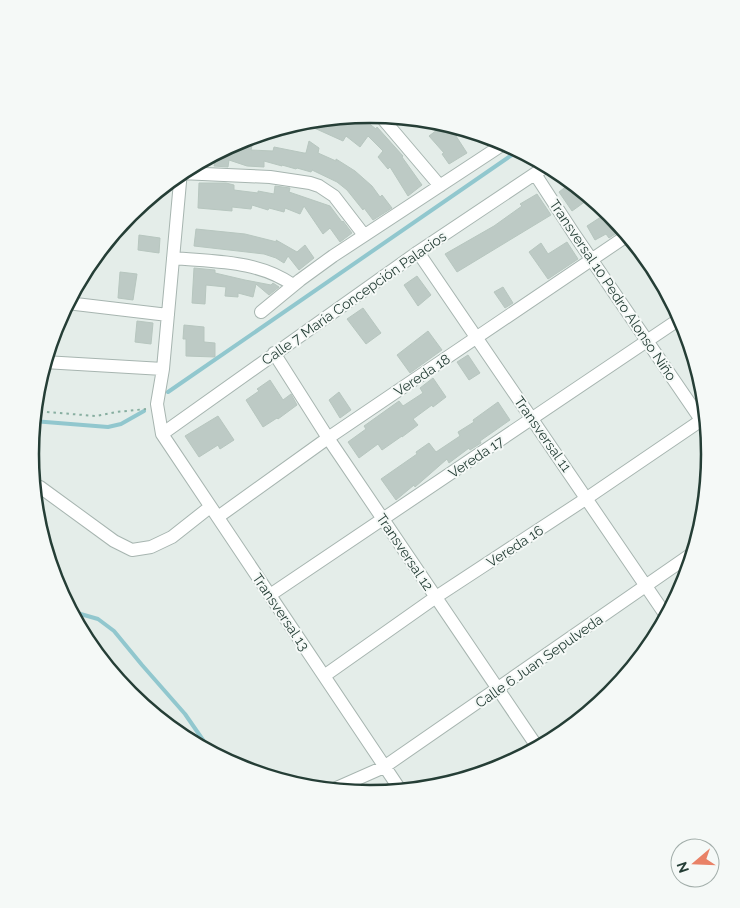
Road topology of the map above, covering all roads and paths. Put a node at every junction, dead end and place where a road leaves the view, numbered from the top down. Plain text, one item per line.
1 (386, 123) edge
2 (497, 148) edge
3 (541, 170) edge
4 (195, 173) edge
5 (535, 174) junction
6 (180, 183) edge
7 (440, 186) junction
8 (364, 235) junction
9 (622, 239) edge
10 (418, 252) junction
11 (173, 258) junction
12 (591, 260) junction
13 (294, 285) junction
14 (75, 304) edge
15 (261, 312) dead end
16 (168, 315) junction
17 (674, 323) edge
18 (476, 338) junction
19 (647, 340) junction
20 (274, 353) junction
21 (52, 362) edge
22 (163, 368) junction
23 (157, 409) junction
24 (42, 411) edge
25 (698, 413) edge
26 (532, 420) junction
27 (700, 426) edge
28 (162, 434) junction
29 (328, 438) junction
30 (40, 486) dead end
31 (587, 498) junction
32 (214, 512) junction
33 (383, 520) junction
34 (684, 561) edge
35 (647, 587) junction
36 (270, 596) junction
37 (436, 597) junction
38 (663, 610) edge
39 (324, 676) junction
40 (498, 689) junction
41 (534, 742) edge
42 (384, 767) junction
43 (344, 784) edge
44 (396, 784) edge

1 - 7 street
2 - 7 street
3 - 5 street, Calle 7 María Concepción Palacios
4 - 8 street
5 - 10 street, Calle 7 María Concepción Palacios
5 - 12 street, Transversal 10 Pedro Alonso Niño
6 - 11 street
7 - 8 street
8 - 13 street
9 - 12 street, Vereda 18
10 - 18 street, Transversal 11
10 - 20 street, Calle 7 María Concepción Palacios
11 - 13 street
11 - 16 street
12 - 18 street, Vereda 18
12 - 19 street, Transversal 10 Pedro Alonso Niño
13 - 15 street
14 - 16 street
16 - 22 street
17 - 19 street, Vereda 17
18 - 26 street, Transversal 11
18 - 29 street, Vereda 18
19 - 25 street, Transversal 10 Pedro Alonso Niño
19 - 26 street, Vereda 17
20 - 28 street, Calle 7 María Concepción Palacios
20 - 29 street, Transversal 12
21 - 22 street
22 - 23 street
23 - 24 path
23 - 28 street
26 - 31 street, Transversal 11
26 - 33 street, Vereda 17
27 - 31 street, Vereda 16
28 - 32 street, Transversal 13
29 - 32 street, Vereda 18
29 - 33 street, Transversal 12
30 - 32 street, Vereda 18
31 - 35 street, Transversal 11
31 - 37 street, Vereda 16
32 - 36 street, Transversal 13
33 - 36 street, Vereda 17
33 - 37 street, Transversal 12
34 - 35 street, Calle 6 Juan Sepulveda
35 - 38 street, Transversal 11
35 - 40 street, Calle 6 Juan Sepulveda
36 - 39 street, Transversal 13
37 - 39 street, Vereda 16
37 - 40 street, Transversal 12
39 - 42 street, Transversal 13
40 - 41 street, Transversal 12
40 - 42 street, Calle 6 Juan Sepulveda
42 - 43 street, Calle 6 Juan Sepulveda
42 - 44 street, Transversal 13

